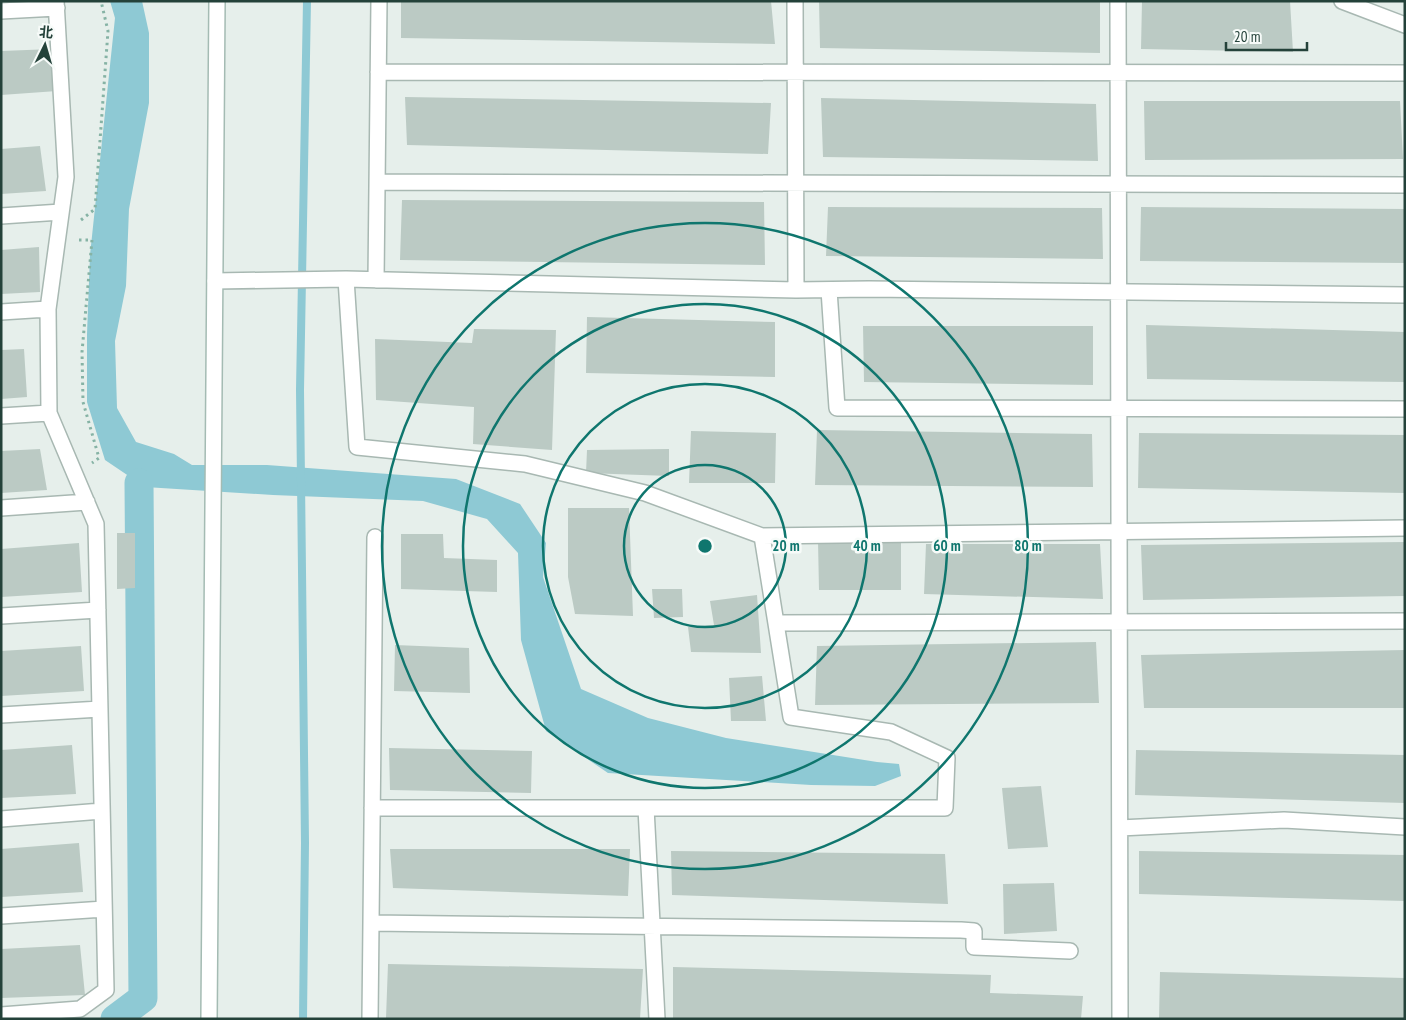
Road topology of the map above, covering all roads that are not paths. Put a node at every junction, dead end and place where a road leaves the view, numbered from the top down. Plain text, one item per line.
1 (218, 1) edge
2 (379, 1) edge
3 (795, 1) edge
4 (1118, 1) edge
5 (1342, 1) edge
6 (56, 4) edge
7 (1, 11) edge
8 (1405, 26) edge
9 (378, 72) junction
10 (795, 73) junction
11 (1119, 73) junction
12 (1405, 73) edge
13 (377, 182) junction
14 (795, 183) junction
15 (1119, 184) junction
16 (1405, 185) edge
17 (61, 212) junction
18 (1, 216) edge
19 (346, 279) junction
20 (376, 280) junction
21 (215, 281) junction
22 (796, 290) junction
23 (829, 290) junction
24 (1119, 292) junction
25 (1405, 295) edge
26 (48, 309) junction
27 (1, 312) edge
28 (1119, 408) junction
29 (1405, 409) edge
30 (49, 413) junction
31 (1, 416) edge
32 (87, 502) junction
33 (1, 508) edge
34 (1405, 528) edge
35 (1119, 531) junction
36 (762, 536) junction
37 (375, 537) dead end
38 (98, 610) junction
39 (1, 616) edge
40 (1405, 621) edge
41 (1119, 622) junction
42 (776, 623) junction
43 (100, 709) junction
44 (1, 715) edge
45 (372, 808) junction
46 (646, 808) junction
47 (102, 811) junction
48 (1, 819) edge
49 (1405, 827) edge
50 (1120, 828) junction
51 (104, 909) junction
52 (1, 916) edge
53 (371, 924) junction
54 (652, 926) junction
55 (1070, 951) dead end
56 (1, 1015) edge
57 (209, 1019) edge
58 (370, 1019) edge
59 (657, 1019) edge
60 (1120, 1019) edge

1 - 21 street
2 - 9 street
3 - 10 street
4 - 11 street
5 - 8 street
6 - 7 street
6 - 17 street
9 - 10 street
9 - 13 street
10 - 11 street
10 - 14 street
11 - 12 street
11 - 15 street
13 - 14 street
13 - 20 street
14 - 15 street
14 - 22 street
15 - 16 street
15 - 24 street
17 - 18 street
17 - 26 street
19 - 20 street
19 - 21 street
19 - 36 street
20 - 22 street
21 - 57 street
22 - 23 street
23 - 24 street
23 - 28 street
24 - 25 street
24 - 28 street
26 - 27 street
26 - 30 street
28 - 29 street
28 - 35 street
30 - 31 street
30 - 32 street
32 - 33 street
32 - 38 street
34 - 35 street
35 - 36 street
35 - 41 street
36 - 42 street
37 - 45 street
38 - 39 street
38 - 43 street
40 - 41 street
41 - 42 street
41 - 50 street
42 - 46 street
43 - 44 street
43 - 47 street
45 - 46 street
45 - 53 street
46 - 54 street
47 - 48 street
47 - 51 street
49 - 50 street
50 - 60 street
51 - 52 street
51 - 56 street
53 - 54 street
53 - 58 street
54 - 55 street
54 - 59 street

